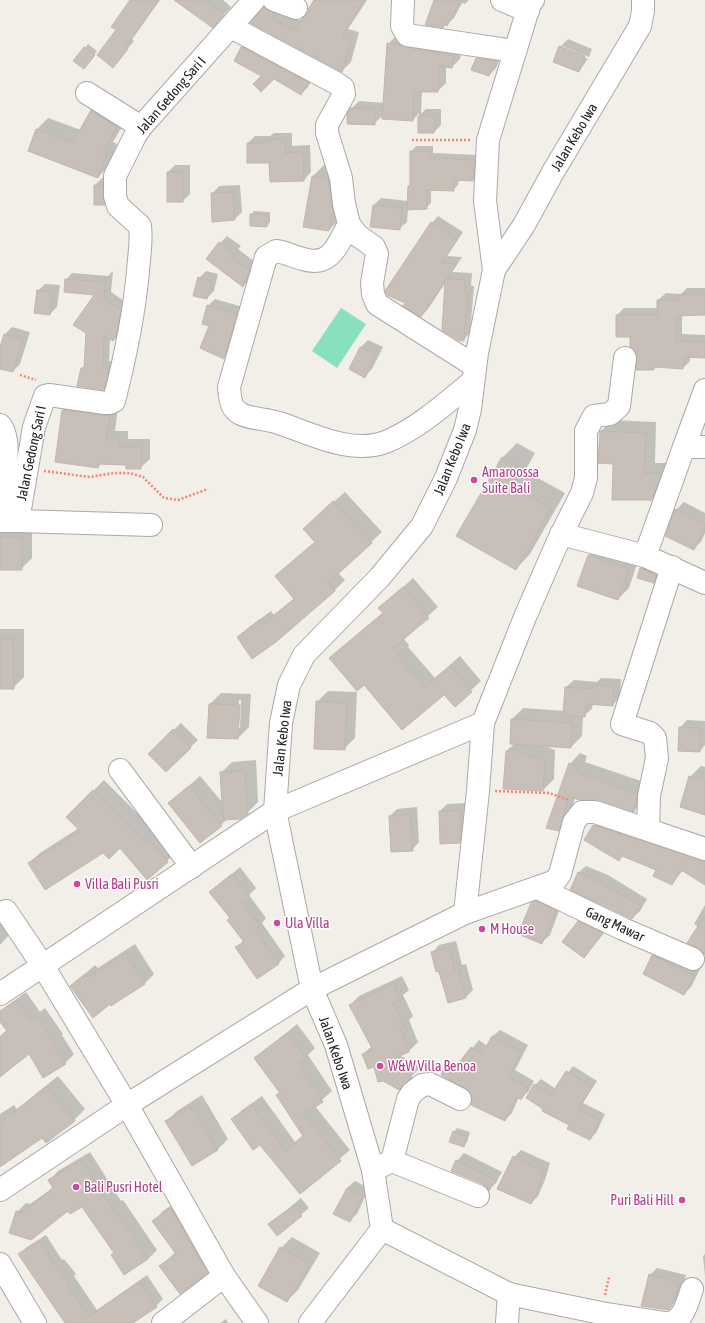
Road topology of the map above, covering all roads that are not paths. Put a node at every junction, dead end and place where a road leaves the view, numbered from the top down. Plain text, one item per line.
1 (254, 0) edge
2 (274, 0) edge
3 (403, 0) edge
4 (502, 0) edge
5 (643, 0) edge
6 (530, 6) edge
7 (296, 8) dead end
8 (231, 27) junction
9 (515, 51) junction
10 (87, 93) dead end
11 (141, 126) junction
12 (349, 224) junction
13 (494, 270) junction
14 (625, 358) dead end
15 (474, 373) junction
16 (705, 390) edge
17 (0, 425) edge
18 (695, 447) edge
19 (6, 517) edge
20 (151, 525) dead end
21 (561, 534) junction
22 (645, 556) junction
23 (672, 567) junction
24 (705, 583) edge
25 (483, 723) junction
26 (120, 770) dead end
27 (275, 811) junction
28 (648, 829) junction
29 (705, 849) edge
30 (192, 867) junction
31 (538, 888) junction
32 (6, 911) dead end
33 (465, 913) junction
34 (693, 959) dead end
35 (43, 966) junction
36 (312, 989) junction
37 (0, 994) edge
38 (460, 1099) dead end
39 (128, 1106) junction
40 (383, 1165) junction
41 (0, 1190) edge
42 (478, 1196) dead end
43 (382, 1229) junction
44 (408, 1242) junction
45 (361, 1256) junction
46 (0, 1264) edge
47 (224, 1276) junction
48 (692, 1289) dead end
49 (509, 1294) junction
50 (35, 1323) edge
51 (163, 1323) edge
52 (257, 1323) edge
53 (310, 1323) edge
54 (507, 1323) edge
55 (665, 1323) edge
56 (670, 1323) edge

1 - 8 street, Jalan Gedong Sari I
2 - 7 street
3 - 9 street
4 - 6 street
5 - 13 street, Jalan Kebo Iwa
6 - 9 street, Jalan Kebo Iwa
8 - 11 street, Jalan Gedong Sari I
8 - 12 street
9 - 13 street, Jalan Kebo Iwa
10 - 11 street
11 - 19 street, Jalan Gedong Sari I
12 - 15 street
12 - 15 street
13 - 15 street, Jalan Kebo Iwa
14 - 21 street
15 - 27 street, Jalan Kebo Iwa
16 - 18 street
17 - 19 street
18 - 22 street
19 - 20 street
21 - 22 street
21 - 25 street
22 - 23 street
23 - 24 street
23 - 28 street
25 - 27 street
25 - 33 street
26 - 30 street
27 - 30 street
27 - 36 street, Jalan Kebo Iwa
28 - 29 street
28 - 31 street
30 - 35 street
31 - 33 street
31 - 34 street, Gang Mawar
32 - 35 street
33 - 36 street
35 - 37 street
35 - 39 street
36 - 39 street
36 - 40 street, Jalan Kebo Iwa
38 - 40 street
39 - 41 street
39 - 47 street
40 - 42 street
40 - 43 street, Jalan Kebo Iwa
43 - 44 street
43 - 45 street
44 - 45 street
44 - 49 street
45 - 53 street
46 - 50 street
47 - 51 street
47 - 52 street
48 - 56 street
49 - 54 street
49 - 55 street

